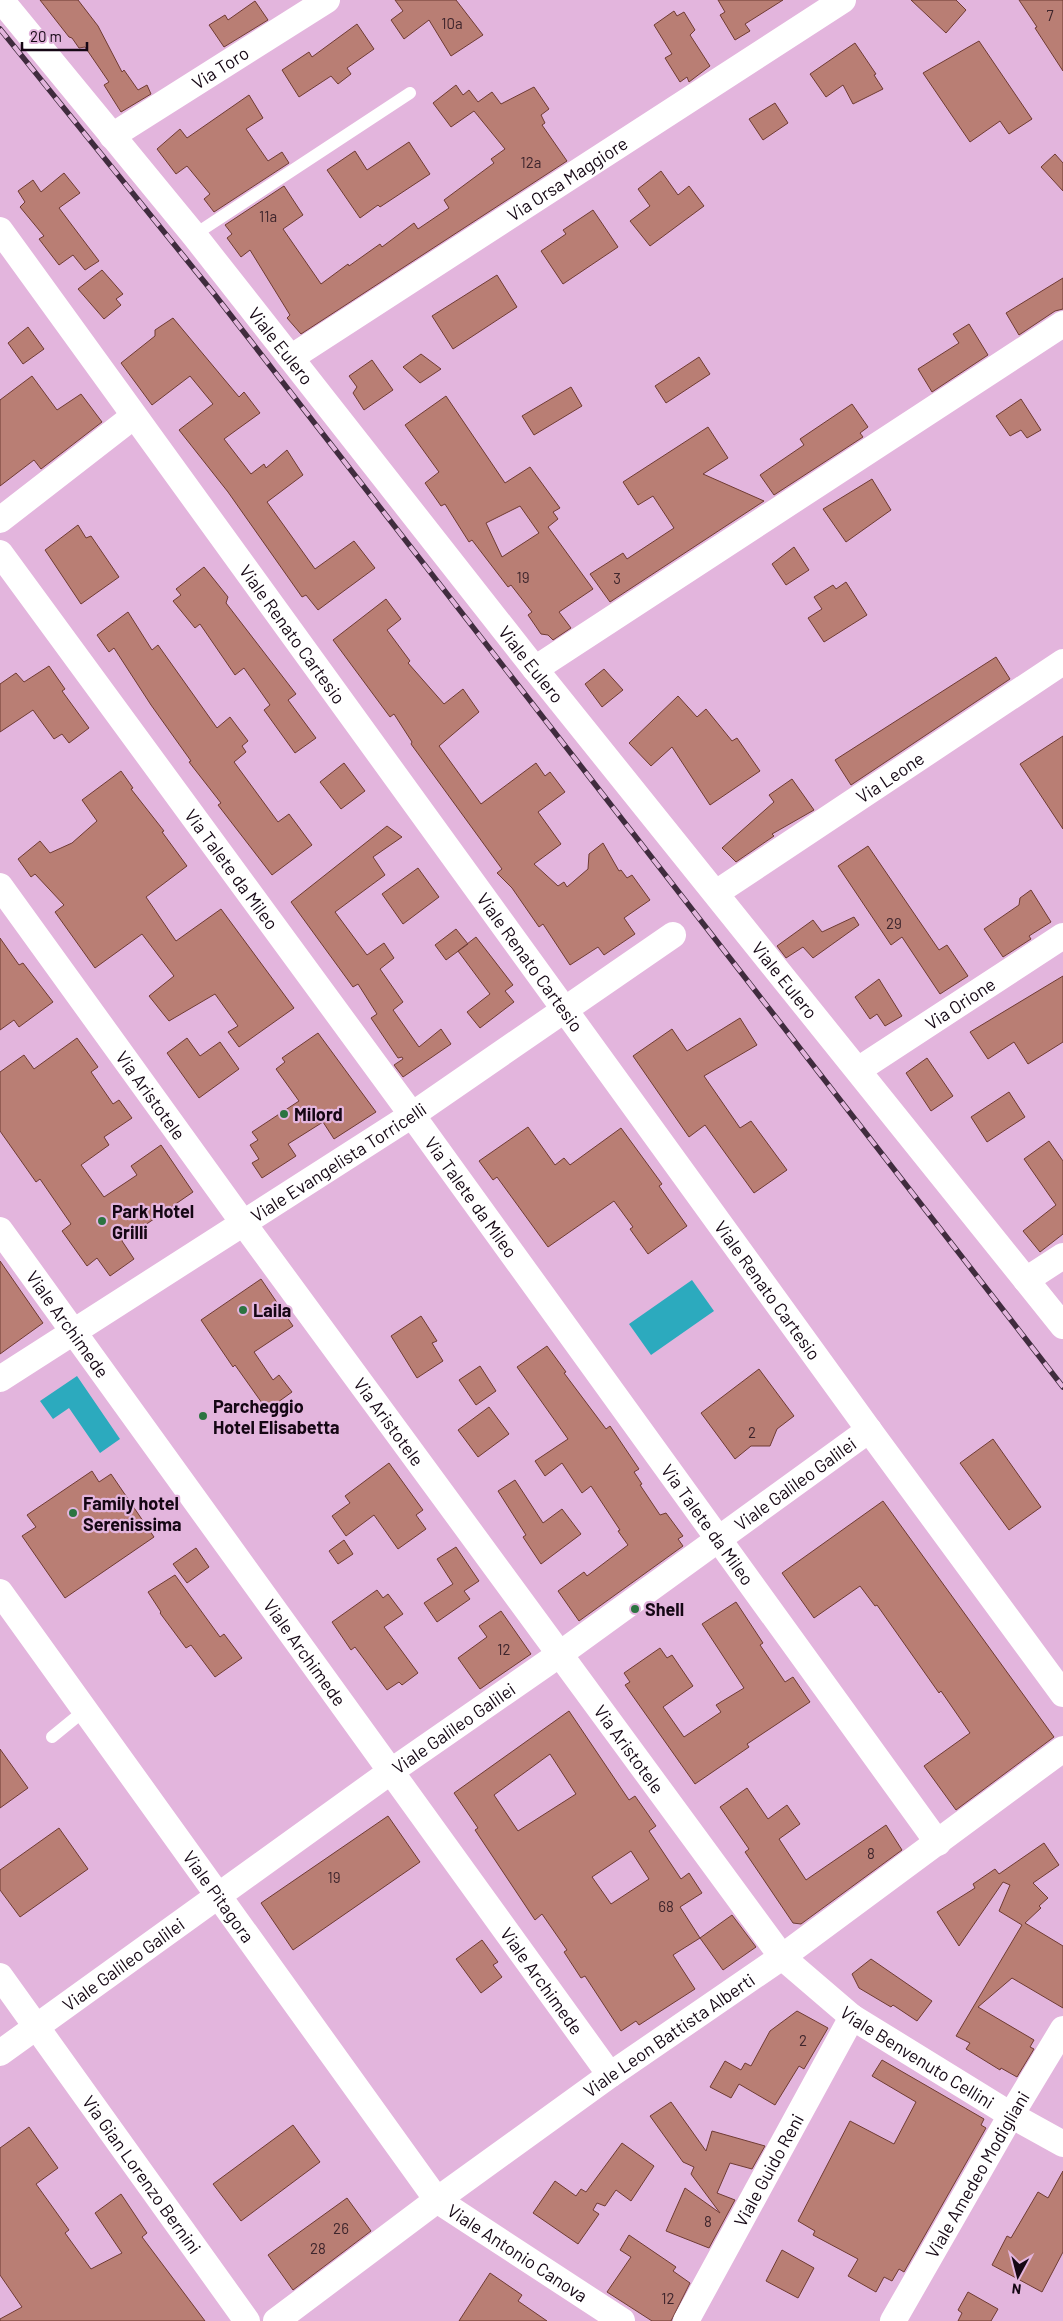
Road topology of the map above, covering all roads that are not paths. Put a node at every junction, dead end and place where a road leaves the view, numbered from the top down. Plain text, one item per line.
1 (1, 0) edge
2 (327, 0) edge
3 (843, 0) edge
4 (410, 93) dead end
5 (112, 136) junction
6 (0, 230) edge
7 (194, 235) junction
8 (1063, 324) edge
9 (292, 357) junction
10 (134, 416) junction
11 (0, 520) edge
12 (0, 553) edge
13 (1063, 662) edge
14 (535, 669) junction
15 (0, 886) edge
16 (716, 893) junction
17 (673, 935) dead end
18 (1063, 936) edge
19 (566, 1010) junction
20 (858, 1070) junction
21 (412, 1115) junction
22 (244, 1224) junction
23 (0, 1230) edge
24 (1063, 1256) edge
25 (1026, 1280) junction
26 (1063, 1326) edge
27 (74, 1332) junction
28 (0, 1379) edge
29 (869, 1430) junction
30 (719, 1540) junction
31 (0, 1592) edge
32 (560, 1654) junction
33 (1063, 1694) edge
34 (85, 1710) junction
35 (52, 1737) dead end
36 (1063, 1749) edge
37 (390, 1772) junction
38 (938, 1843) junction
39 (218, 1896) junction
40 (782, 1957) junction
41 (0, 1976) edge
42 (852, 2017) junction
43 (37, 2028) junction
44 (1063, 2028) edge
45 (0, 2053) edge
46 (610, 2075) junction
47 (1011, 2115) junction
48 (1063, 2144) edge
49 (437, 2200) junction
50 (246, 2321) edge
51 (276, 2321) edge
52 (622, 2321) edge
53 (686, 2321) edge
54 (893, 2321) edge

1 - 5 street, Viale Eulero
2 - 5 street, Via Toro
3 - 9 street, Via Orsa Maggiore
4 - 7 lane
5 - 7 street, Viale Eulero
6 - 10 street, Viale Renato Cartesio
7 - 9 street, Viale Eulero
8 - 14 street
9 - 14 street, Viale Eulero
10 - 11 street
10 - 19 street, Viale Renato Cartesio
12 - 21 street, Via Talete da Mileo
13 - 16 street, Via Leone
14 - 16 street, Viale Eulero
15 - 22 street, Via Aristotele
16 - 20 street, Viale Eulero
17 - 19 street, Viale Evangelista Torricelli
18 - 20 street, Via Orione
19 - 21 street, Viale Evangelista Torricelli
19 - 29 street, Viale Renato Cartesio
20 - 25 street, Viale Eulero
21 - 22 street, Viale Evangelista Torricelli
21 - 30 street, Via Talete da Mileo
22 - 27 street, Viale Evangelista Torricelli
22 - 32 street, Via Aristotele
23 - 27 street, Viale Archimede
24 - 25 street
25 - 26 street, Viale Eulero
27 - 28 street, Viale Evangelista Torricelli
27 - 37 street, Viale Archimede
29 - 30 street, Viale Galileo Galilei
29 - 33 street, Viale Renato Cartesio
30 - 32 street, Viale Galileo Galilei
30 - 38 street, Via Talete da Mileo
31 - 34 street, Viale Pitagora
32 - 37 street, Viale Galileo Galilei
32 - 40 street, Via Aristotele
34 - 35 lane
34 - 39 street, Viale Pitagora
36 - 38 street, Viale Leon Battista Alberti
37 - 39 street, Viale Galileo Galilei
37 - 46 street, Viale Archimede
38 - 40 street, Viale Leon Battista Alberti
39 - 43 street, Viale Galileo Galilei
39 - 49 street, Viale Pitagora
40 - 42 street, Viale Benvenuto Cellini
40 - 46 street, Viale Leon Battista Alberti
41 - 43 street, Via Gian Lorenzo Bernini
42 - 47 street, Viale Benvenuto Cellini
42 - 53 street, Viale Guido Reni
43 - 45 street, Viale Galileo Galilei
43 - 50 street, Via Gian Lorenzo Bernini
44 - 47 street, Viale Amedeo Modigliani
46 - 49 street, Viale Leon Battista Alberti
47 - 48 street, Viale Benvenuto Cellini
47 - 54 street, Viale Amedeo Modigliani
49 - 51 street, Viale Leon Battista Alberti
49 - 52 street, Viale Antonio Canova

